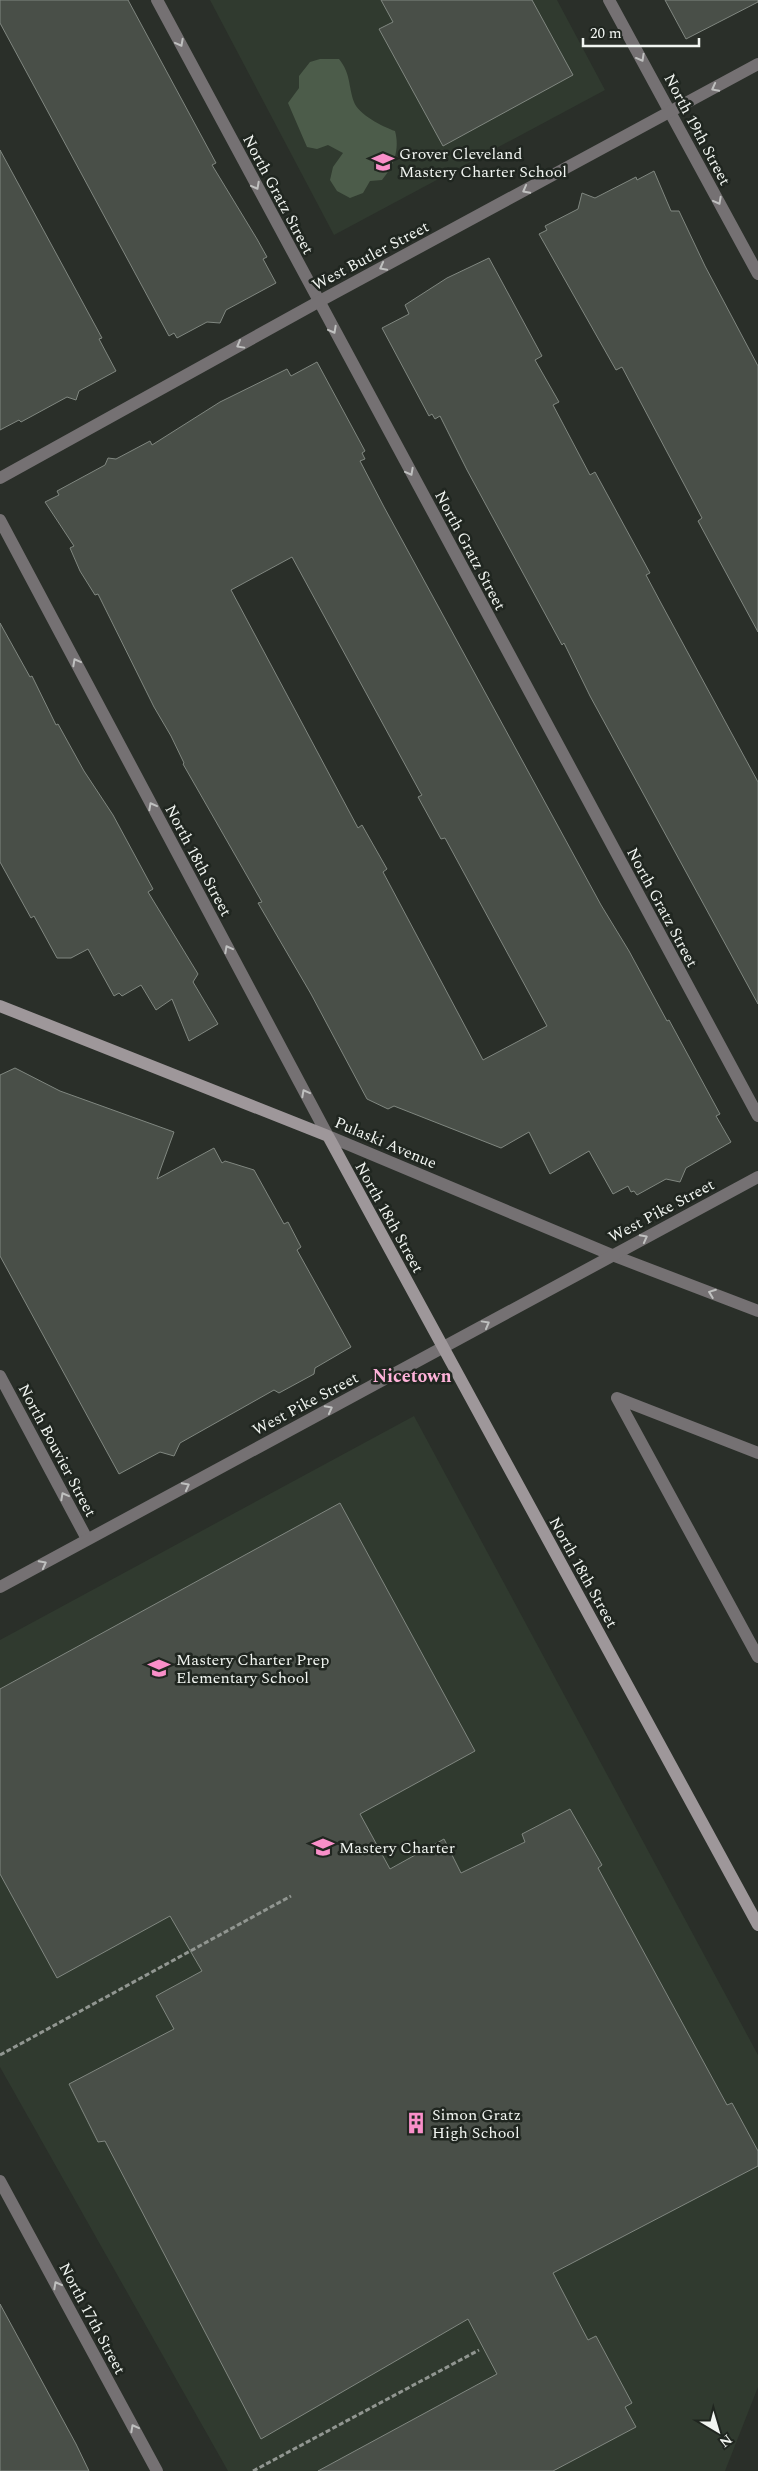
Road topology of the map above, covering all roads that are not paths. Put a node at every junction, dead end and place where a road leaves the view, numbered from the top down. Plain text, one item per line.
1 (156, 0) edge
2 (609, 0) edge
3 (758, 64) edge
4 (670, 112) junction
5 (758, 274) edge
6 (318, 302) junction
7 (0, 478) edge
8 (0, 520) edge
9 (0, 1006) edge
10 (758, 1116) edge
11 (328, 1136) junction
12 (758, 1176) edge
13 (612, 1255) junction
14 (758, 1311) edge
15 (443, 1347) junction
16 (0, 1376) edge
17 (758, 1453) edge
18 (88, 1539) junction
19 (0, 1587) edge
20 (758, 1657) edge
21 (758, 1925) edge
22 (0, 2181) edge
23 (157, 2471) edge

1 -> 6 street, North Gratz Street
2 -> 4 street, North 19th Street
3 -> 4 street, West Butler Street
4 -> 5 street, North 19th Street
4 -> 6 street, West Butler Street
6 -> 7 street, West Butler Street
6 -> 10 street, North Gratz Street
11 -> 8 street, North 18th Street
9 - 11 street, Pulaski Avenue
11 - 13 street, Pulaski Avenue
11 - 15 street, North 18th Street
13 -> 12 street, West Pike Street
14 -> 13 street, Pulaski Avenue
15 -> 13 street, West Pike Street
18 -> 15 street, West Pike Street
15 - 21 street, North 18th Street
18 -> 16 street, North Bouvier Street
17 - 20 street
19 -> 18 street, West Pike Street
23 -> 22 street, North 17th Street

